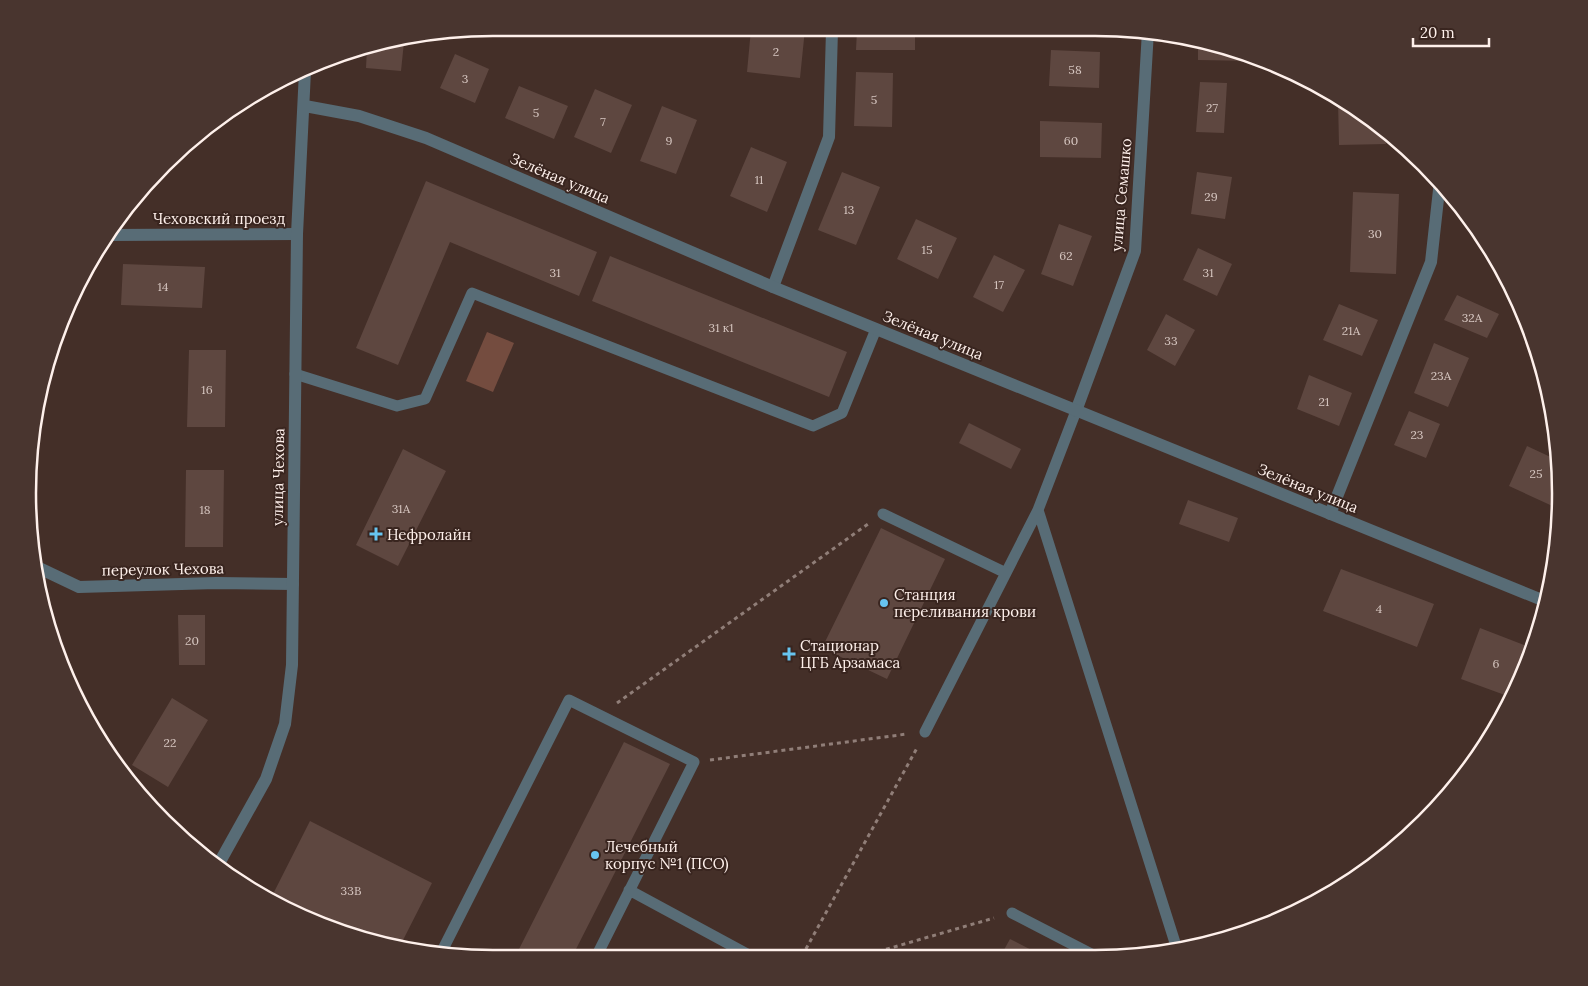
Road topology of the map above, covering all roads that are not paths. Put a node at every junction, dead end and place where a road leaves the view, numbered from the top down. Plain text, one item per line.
1 (832, 36) edge
2 (1148, 39) edge
3 (305, 77) edge
4 (305, 106) junction
5 (1439, 193) edge
6 (297, 234) junction
7 (116, 235) edge
8 (773, 287) junction
9 (876, 329) junction
10 (296, 374) junction
11 (1076, 411) junction
12 (1038, 510) junction
13 (883, 514) road end
14 (1330, 514) junction
15 (43, 570) edge
16 (1006, 573) junction
17 (293, 584) junction
18 (1539, 599) edge
19 (925, 732) road end
20 (221, 859) edge
21 (629, 890) junction
22 (1012, 913) road end
23 (1175, 943) edge
24 (444, 947) edge
25 (599, 950) edge
26 (740, 950) edge
27 (1083, 950) edge

1 - 8 street
2 - 11 street, улица Семашко
3 - 4 street, улица Чехова
4 - 6 street, улица Чехова
4 - 8 street, Зелёная улица
5 - 14 street
6 - 7 street, Чеховский проезд
6 - 10 street, улица Чехова
8 - 9 street, Зелёная улица
9 - 10 lane
9 - 11 street, Зелёная улица
10 - 17 street, улица Чехова
11 - 12 lane
11 - 14 street, Зелёная улица
12 - 16 lane
12 - 23 lane
13 - 16 lane
14 - 18 street, Зелёная улица
15 - 17 street, переулок Чехова
16 - 19 lane
17 - 20 street, улица Чехова
21 - 24 lane
21 - 25 lane
21 - 26 lane
22 - 27 lane

